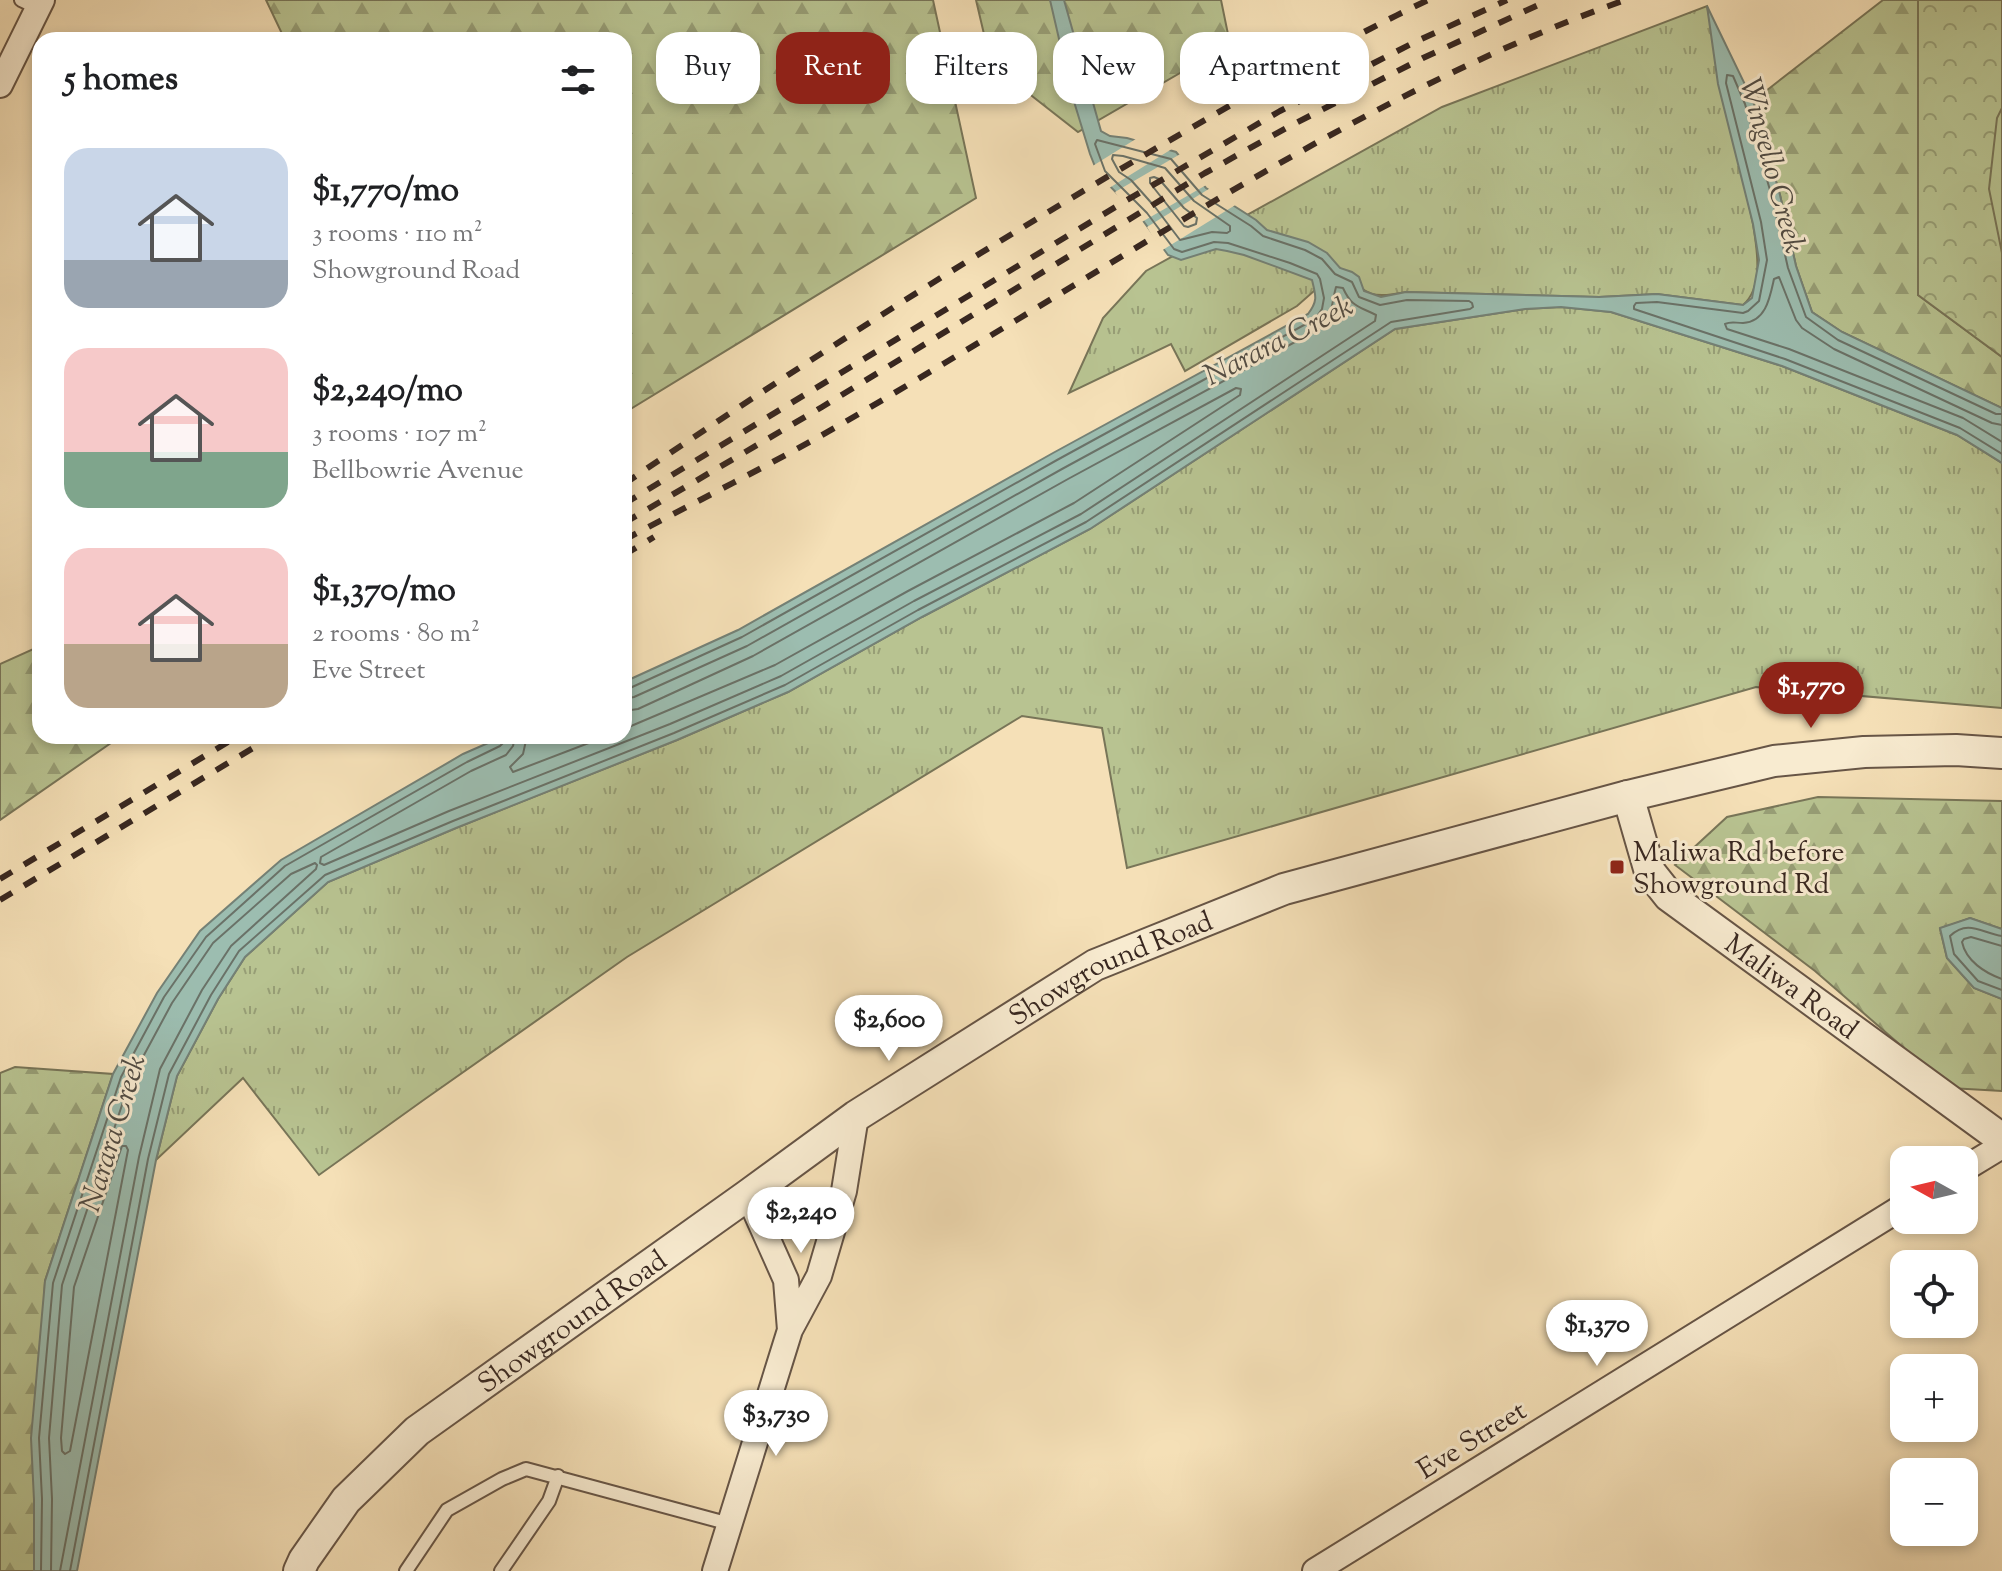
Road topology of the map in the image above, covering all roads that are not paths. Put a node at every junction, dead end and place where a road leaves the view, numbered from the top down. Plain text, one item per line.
1 (34, 3) edge
2 (0, 84) edge
3 (2002, 753) edge
4 (1628, 796) junction
5 (856, 1116) junction
6 (2002, 1139) edge
7 (2002, 1146) edge
8 (1978, 1161) edge
9 (748, 1195) junction
10 (1890, 1215) edge
11 (790, 1330) junction
12 (558, 1476) junction
13 (730, 1524) junction
14 (299, 1571) edge
15 (406, 1571) edge
16 (501, 1571) edge
17 (715, 1571) edge
18 (1315, 1571) edge

1 - 2 street
3 - 4 street, Showground Road
4 - 5 street, Showground Road
4 - 6 street, Maliwa Road
5 - 9 street, Showground Road
5 - 11 street
7 - 8 street
9 - 11 street
9 - 14 street, Showground Road
10 - 18 street, Eve Street
11 - 13 street
12 - 13 lane
12 - 15 lane
12 - 16 lane
13 - 17 street

